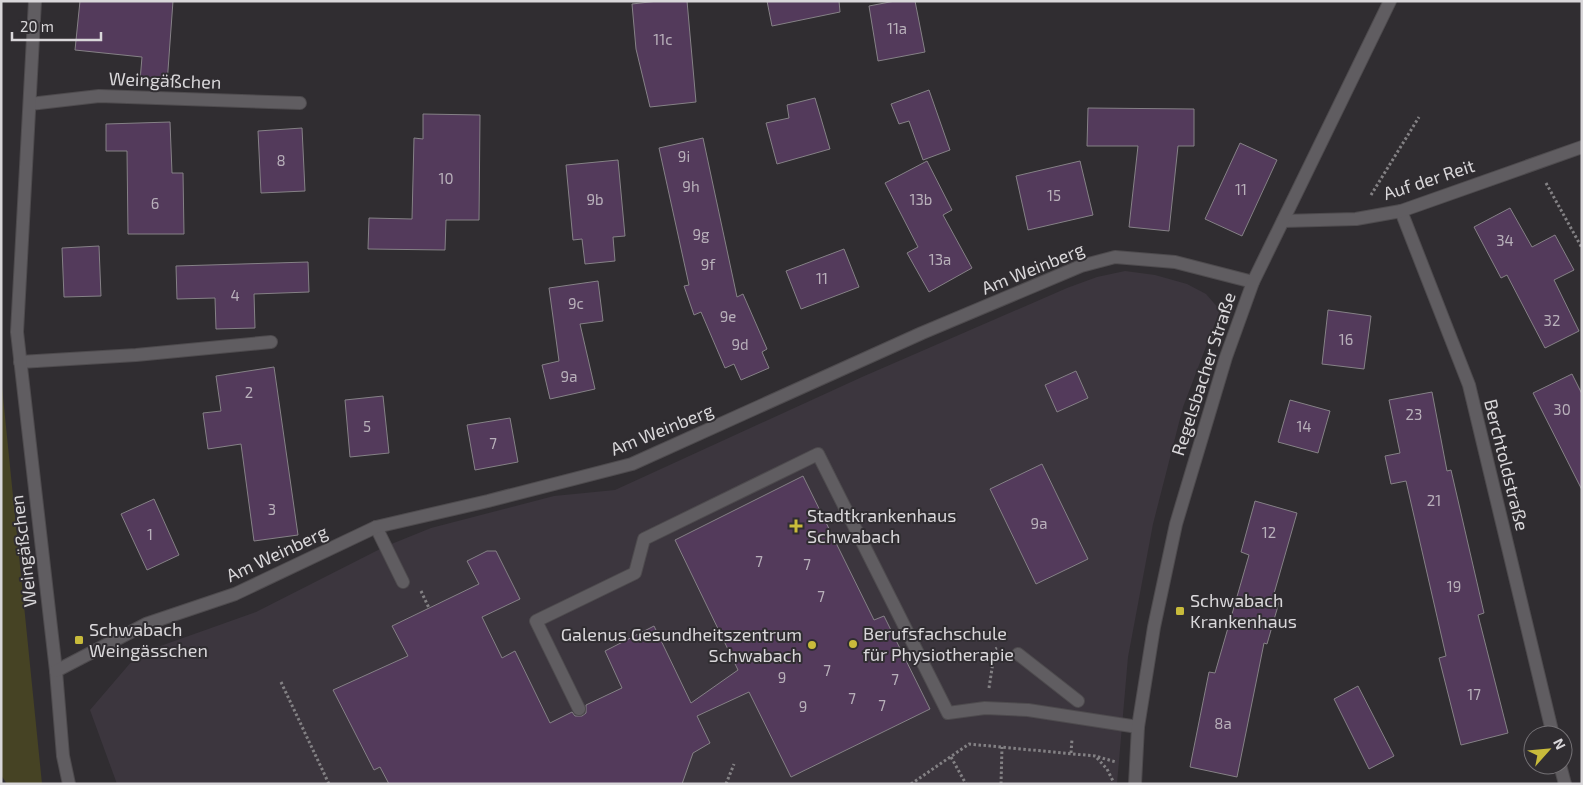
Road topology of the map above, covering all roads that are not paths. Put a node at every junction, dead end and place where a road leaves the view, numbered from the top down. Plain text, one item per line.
1 (35, 1) edge
2 (1390, 1) edge
3 (300, 103) dead end
4 (30, 104) junction
5 (1582, 148) edge
6 (1401, 211) junction
7 (1283, 221) junction
8 (1252, 282) junction
9 (271, 342) dead end
10 (20, 362) junction
11 (376, 527) junction
12 (403, 582) dead end
13 (1018, 654) dead end
14 (56, 671) junction
15 (1078, 701) dead end
16 (579, 709) dead end
17 (1551, 725) edge
18 (1138, 727) junction
19 (69, 784) edge
20 (1135, 784) edge

1 - 4 street, Weingäßchen
2 - 7 street, Regelsbacher Straße
3 - 4 street, Weingäßchen
4 - 10 street, Weingäßchen
5 - 6 street, Auf der Reit
6 - 7 street, Auf der Reit
6 - 17 street, Berchtoldstraße
7 - 8 street, Regelsbacher Straße
8 - 11 street, Am Weinberg
8 - 18 street, Regelsbacher Straße
9 - 10 street
10 - 14 street, Weingäßchen
11 - 12 street
11 - 14 street, Am Weinberg
13 - 15 street
14 - 19 street, Weingäßchen
16 - 18 street
18 - 20 street, Regelsbacher Straße

